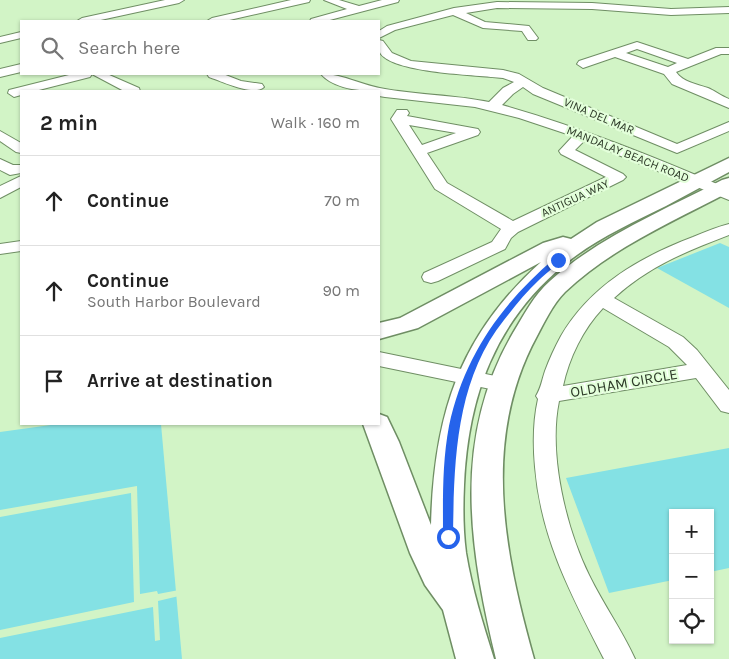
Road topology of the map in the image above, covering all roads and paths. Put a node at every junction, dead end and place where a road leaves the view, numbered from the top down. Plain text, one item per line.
1 (178, 0) edge
2 (305, 0) edge
3 (329, 0) edge
4 (394, 0) edge
5 (357, 9) junction
6 (729, 10) edge
7 (454, 11) junction
8 (87, 20) edge
9 (216, 20) edge
10 (318, 20) edge
11 (483, 25) dead end
12 (380, 34) edge
13 (20, 35) edge
14 (0, 40) edge
15 (380, 44) edge
16 (726, 48) edge
17 (615, 53) junction
18 (689, 63) junction
19 (583, 64) dead end
20 (20, 68) edge
21 (668, 71) junction
22 (0, 73) edge
23 (83, 75) edge
24 (100, 75) edge
25 (216, 75) edge
26 (254, 75) edge
27 (329, 75) edge
28 (523, 82) junction
29 (259, 89) edge
30 (34, 90) edge
31 (132, 90) edge
32 (363, 90) edge
33 (422, 96) junction
34 (380, 98) edge
35 (729, 104) edge
36 (493, 106) junction
37 (401, 108) junction
38 (729, 126) edge
39 (583, 134) junction
40 (0, 135) edge
41 (20, 148) edge
42 (418, 152) junction
43 (0, 164) edge
44 (729, 164) edge
45 (20, 169) edge
46 (20, 181) edge
47 (696, 181) junction
48 (725, 190) edge
49 (2, 192) edge
50 (512, 228) junction
51 (729, 229) edge
52 (592, 234) junction
53 (20, 246) edge
54 (0, 249) edge
55 (431, 277) dead end
56 (600, 298) junction
57 (380, 331) edge
58 (380, 359) edge
59 (701, 370) junction
60 (468, 378) junction
61 (500, 384) junction
62 (547, 396) junction
63 (729, 405) edge
64 (377, 425) edge
65 (459, 605) junction
66 (475, 659) edge
67 (515, 659) edge
68 (620, 659) edge

1 - 8 street
2 - 9 street
3 - 5 street
4 - 5 street
5 - 10 street
6 - 7 street
7 - 11 street
7 - 12 street
13 - 14 street
15 - 28 street, VINA DEL MAR
16 - 18 street
17 - 18 street
17 - 19 street
17 - 21 street
18 - 21 street
20 - 22 street
21 - 35 street
23 - 30 street
24 - 31 street
25 - 29 street
26 - 29 street
27 - 32 street, MANDALAY BEACH ROAD
28 - 36 street
28 - 38 street, VINA DEL MAR
33 - 36 street, MANDALAY BEACH ROAD
33 - 37 street, MANDALAY BEACH ROAD
33 - 37 street
34 - 37 street, MANDALAY BEACH ROAD
36 - 39 street, MANDALAY BEACH ROAD
37 - 42 street
37 - 42 street
39 - 47 street, MANDALAY BEACH ROAD
39 - 50 street, ANTIGUA WAY
40 - 41 street
42 - 50 street
43 - 45 street
44 - 47 main road
46 - 49 street
47 - 48 street, MANDALAY BEACH ROAD
47 - 52 main road
48 - 61 main road
50 - 55 street, ANTIGUA WAY
51 - 56 street
52 - 57 main road
52 - 60 main road
53 - 54 street
56 - 59 street, OLDHAM CIRCLE
56 - 62 street
58 - 60 street
59 - 62 street, OLDHAM CIRCLE
59 - 63 street, OLDHAM CIRCLE
60 - 61 street
60 - 65 main road
61 - 67 main road
62 - 68 street
64 - 65 main road
65 - 66 main road

